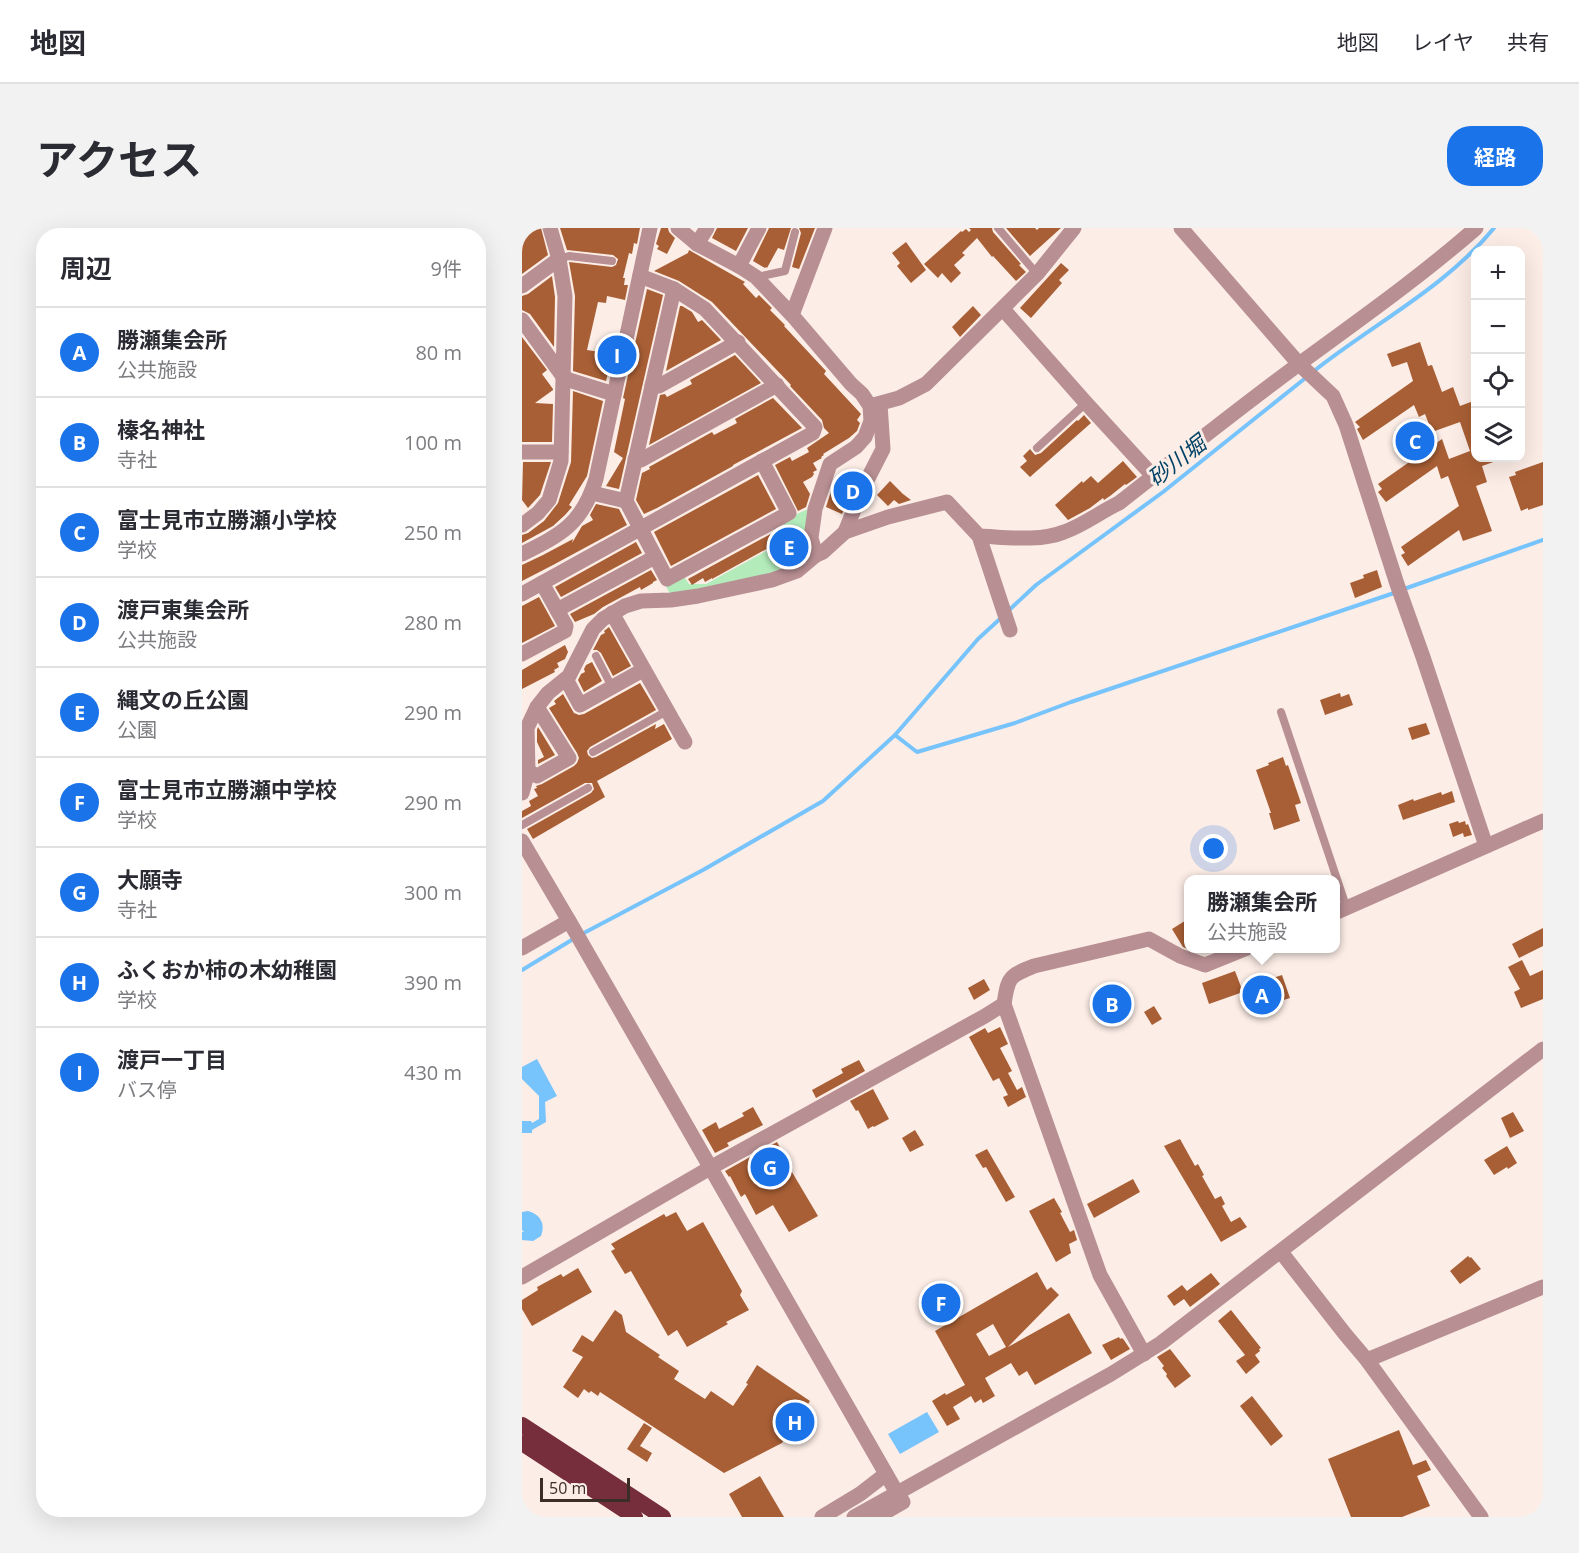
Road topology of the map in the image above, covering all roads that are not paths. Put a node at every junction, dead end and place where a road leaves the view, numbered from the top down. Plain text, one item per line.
1 (550, 228) edge
2 (650, 228) edge
3 (678, 228) edge
4 (707, 228) edge
5 (759, 228) edge
6 (825, 228) edge
7 (998, 228) edge
8 (1074, 228) edge
9 (1180, 228) edge
10 (1476, 228) edge
11 (795, 232) dead end
12 (697, 244) junction
13 (559, 260) junction
14 (612, 261) dead end
15 (739, 266) junction
16 (1037, 274) junction
17 (640, 276) junction
18 (756, 277) junction
19 (522, 286) edge
20 (674, 289) junction
21 (1004, 309) junction
22 (792, 315) junction
23 (522, 320) edge
24 (738, 342) junction
25 (1299, 364) junction
26 (562, 375) junction
27 (652, 385) junction
28 (777, 385) junction
29 (614, 394) junction
30 (1086, 403) junction
31 (875, 405) junction
32 (1037, 448) dead end
33 (522, 452) edge
34 (561, 452) junction
35 (635, 459) junction
36 (762, 461) junction
37 (1153, 476) junction
38 (592, 493) junction
39 (626, 501) junction
40 (522, 525) edge
41 (640, 528) junction
42 (845, 532) junction
43 (979, 536) junction
44 (522, 554) edge
45 (816, 555) junction
46 (655, 556) junction
47 (542, 583) junction
48 (522, 594) edge
49 (557, 610) junction
50 (612, 613) junction
51 (1010, 630) dead end
52 (522, 654) edge
53 (596, 656) dead end
54 (643, 670) junction
55 (566, 680) junction
56 (612, 687) junction
57 (537, 707) junction
58 (667, 711) junction
59 (1281, 712) dead end
60 (685, 742) dead end
61 (593, 752) dead end
62 (528, 771) junction
63 (588, 788) dead end
64 (522, 793) edge
65 (1543, 821) edge
66 (522, 825) edge
67 (522, 841) edge
68 (1486, 846) junction
69 (1330, 875) edge
70 (1341, 911) edge
71 (572, 925) junction
72 (522, 948) edge
73 (1235, 953) edge
74 (1004, 1004) junction
75 (1543, 1049) edge
76 (710, 1168) junction
77 (1281, 1252) junction
78 (522, 1277) edge
79 (1542, 1289) edge
80 (1144, 1354) junction
81 (1367, 1360) junction
82 (522, 1425) edge
83 (522, 1443) edge
84 (886, 1474) junction
85 (900, 1498) junction
86 (632, 1516) edge
87 (663, 1517) edge
88 (822, 1517) edge
89 (854, 1517) edge
90 (877, 1517) edge
91 (1481, 1517) edge

1 - 13 street
2 - 17 street
3 - 12 street
4 - 12 street
5 - 15 street
6 - 22 street
7 - 16 lane
8 - 16 street
9 - 25 street
10 - 25 street
11 - 18 lane
12 - 15 street
13 - 14 lane
13 - 19 street
13 - 26 street
15 - 18 street
16 - 21 street
17 - 20 street
17 - 29 street
18 - 22 street
20 - 24 street
20 - 27 street
21 - 30 street
21 - 31 street
22 - 31 street
23 - 26 street
24 - 27 street
24 - 28 street
25 - 37 street
25 - 68 street
26 - 29 street
26 - 34 street
27 - 35 street
28 - 35 street
28 - 36 street
29 - 38 street
30 - 32 lane
30 - 37 street
31 - 42 street
31 - 45 street
33 - 34 street
34 - 40 street
35 - 39 street
36 - 41 street
36 - 46 street
37 - 43 street
38 - 39 street
38 - 44 street
39 - 41 street
41 - 46 street
41 - 47 street
42 - 43 street
42 - 45 street
43 - 51 street
45 - 50 street
46 - 49 street
47 - 48 street
47 - 49 street
49 - 52 street
50 - 54 street
50 - 55 street
53 - 56 lane
54 - 56 street
54 - 58 street
55 - 56 street
55 - 57 street
57 - 62 street
57 - 62 street
58 - 60 street
58 - 61 lane
59 - 69 lane
62 - 64 street
63 - 66 lane
65 - 68 street
67 - 71 street
68 - 70 street
71 - 72 street
71 - 76 street
73 - 74 street
74 - 76 street
74 - 80 street
75 - 77 street
76 - 78 street
76 - 84 street
77 - 80 street
77 - 81 street
79 - 81 street
80 - 85 street
81 - 91 street
82 - 87 highway
83 - 86 highway
84 - 85 street
84 - 88 street
85 - 89 street
85 - 90 street

